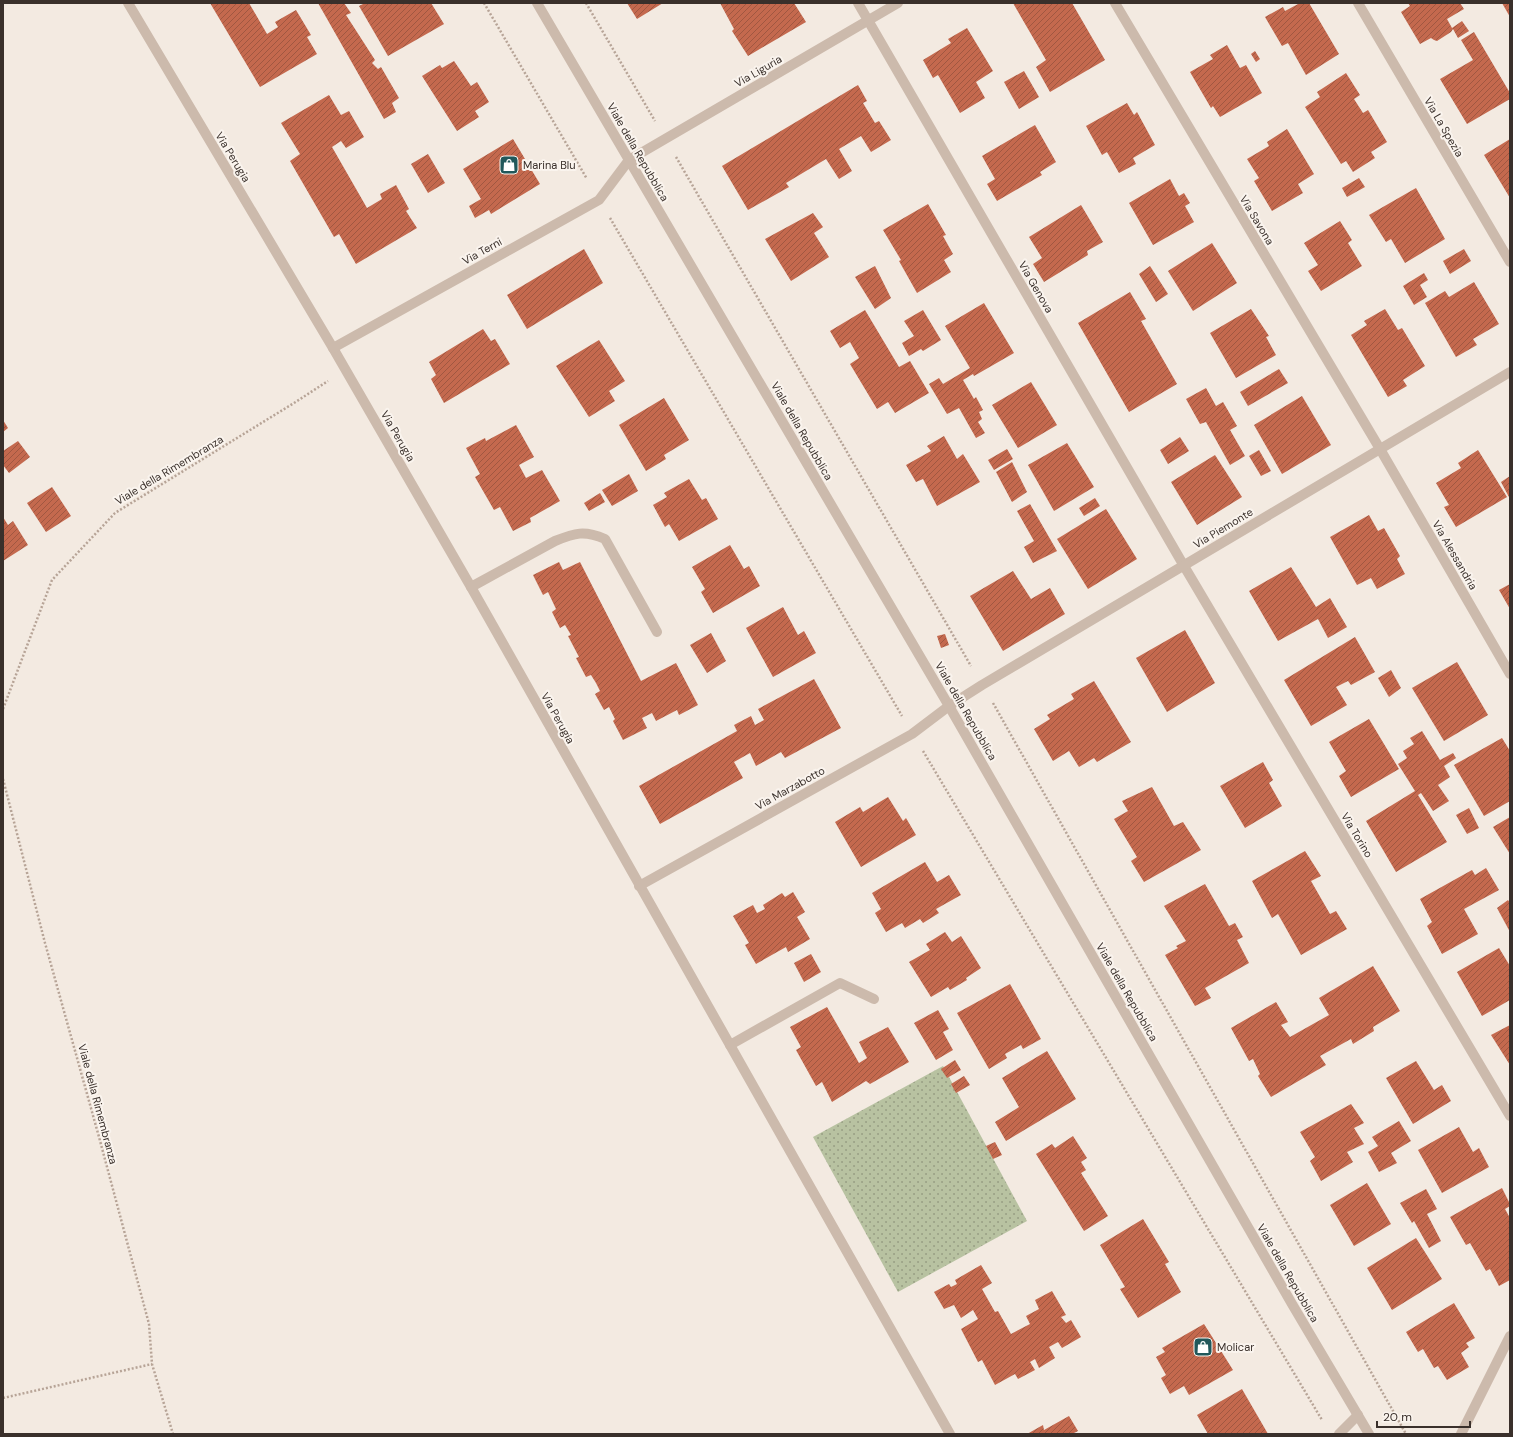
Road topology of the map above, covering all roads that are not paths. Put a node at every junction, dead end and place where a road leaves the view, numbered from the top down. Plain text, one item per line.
1 (128, 3) edge
2 (537, 3) edge
3 (858, 3) edge
4 (898, 3) edge
5 (1115, 3) edge
6 (1358, 3) edge
7 (868, 20) junction
8 (629, 160) junction
9 (1510, 262) edge
10 (333, 348) junction
11 (1510, 372) edge
12 (1380, 449) junction
13 (1184, 566) junction
14 (471, 587) junction
15 (657, 632) dead end
16 (1510, 674) edge
17 (949, 706) junction
18 (639, 886) junction
19 (874, 999) dead end
20 (730, 1046) junction
21 (1510, 1116) edge
22 (1510, 1336) edge
23 (1358, 1415) junction
24 (950, 1434) edge
25 (1339, 1434) edge
26 (1369, 1434) edge
27 (1461, 1434) edge

1 - 10 street, Via Perugia
2 - 8 street, Viale della Repubblica
3 - 7 street, Via Genova
4 - 7 street, Via Liguria
5 - 12 street, Via Savona
6 - 9 street, Via La Spezia
7 - 8 street, Via Liguria
7 - 13 street, Via Genova
8 - 10 street, Via Terni
8 - 17 street, Viale della Repubblica
10 - 14 street, Via Perugia
11 - 12 street, Via Piemonte
12 - 13 street, Via Piemonte
12 - 16 street, Via Alessandria
13 - 17 street, Via Piemonte
13 - 21 street, Via Torino
14 - 15 street
14 - 18 street, Via Perugia
17 - 18 street, Via Marzabotto
17 - 23 street, Viale della Repubblica
18 - 20 street, Via Perugia
19 - 20 street
20 - 24 street, Via Perugia
22 - 27 street
23 - 25 street
23 - 26 street, Viale della Repubblica

